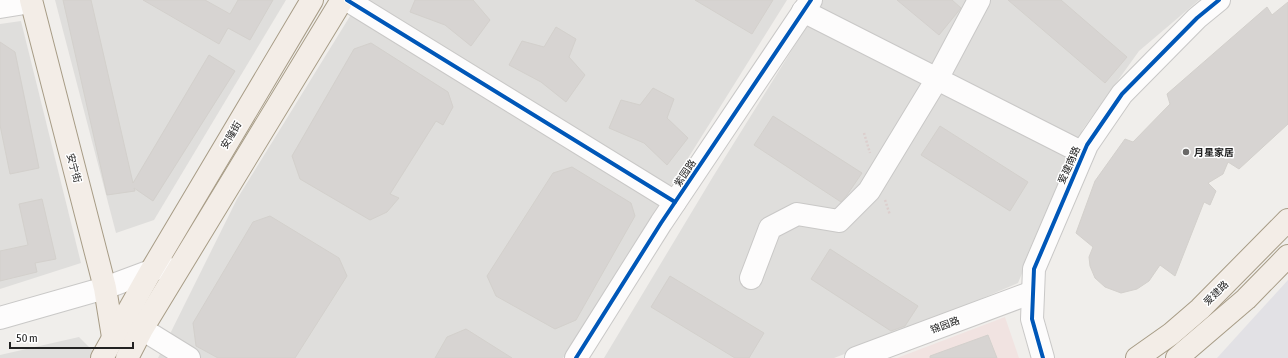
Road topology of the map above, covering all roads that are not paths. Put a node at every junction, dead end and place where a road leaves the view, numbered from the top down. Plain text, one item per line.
1 (312, 0) edge
2 (342, 0) edge
3 (347, 0) edge
4 (980, 0) edge
5 (1219, 0) edge
6 (31, 1) edge
7 (807, 5) edge
8 (0, 7) edge
9 (937, 79) junction
10 (1083, 153) junction
11 (675, 202) junction
12 (1288, 220) edge
13 (1288, 256) edge
14 (187, 257) junction
15 (151, 271) junction
16 (751, 278) dead end
17 (105, 288) junction
18 (1033, 292) junction
19 (0, 318) edge
20 (142, 329) junction
21 (113, 337) junction
22 (102, 358) edge
23 (127, 358) edge
24 (189, 358) edge
25 (576, 358) edge
26 (856, 358) edge
27 (1043, 358) edge
28 (1137, 358) edge
29 (1177, 358) edge

1 - 15 main road, 安隆街
2 - 14 main road
3 - 11 street
4 - 9 street
5 - 10 street, 爱建南路
6 - 8 street
6 - 17 main road, 安宁街
7 - 9 street
7 - 11 street, 紫园路
9 - 10 street
9 - 16 street
10 - 18 street, 爱建南路
11 - 25 street, 紫园路
12 - 28 main road, 爱建路
13 - 29 main road
14 - 15 street
14 - 20 main road
15 - 17 street
15 - 21 main road
17 - 19 street
17 - 21 main road, 安宁街
18 - 26 street, 锦园路
18 - 27 street, 爱建南路
20 - 23 main road
20 - 24 street
21 - 22 main road

